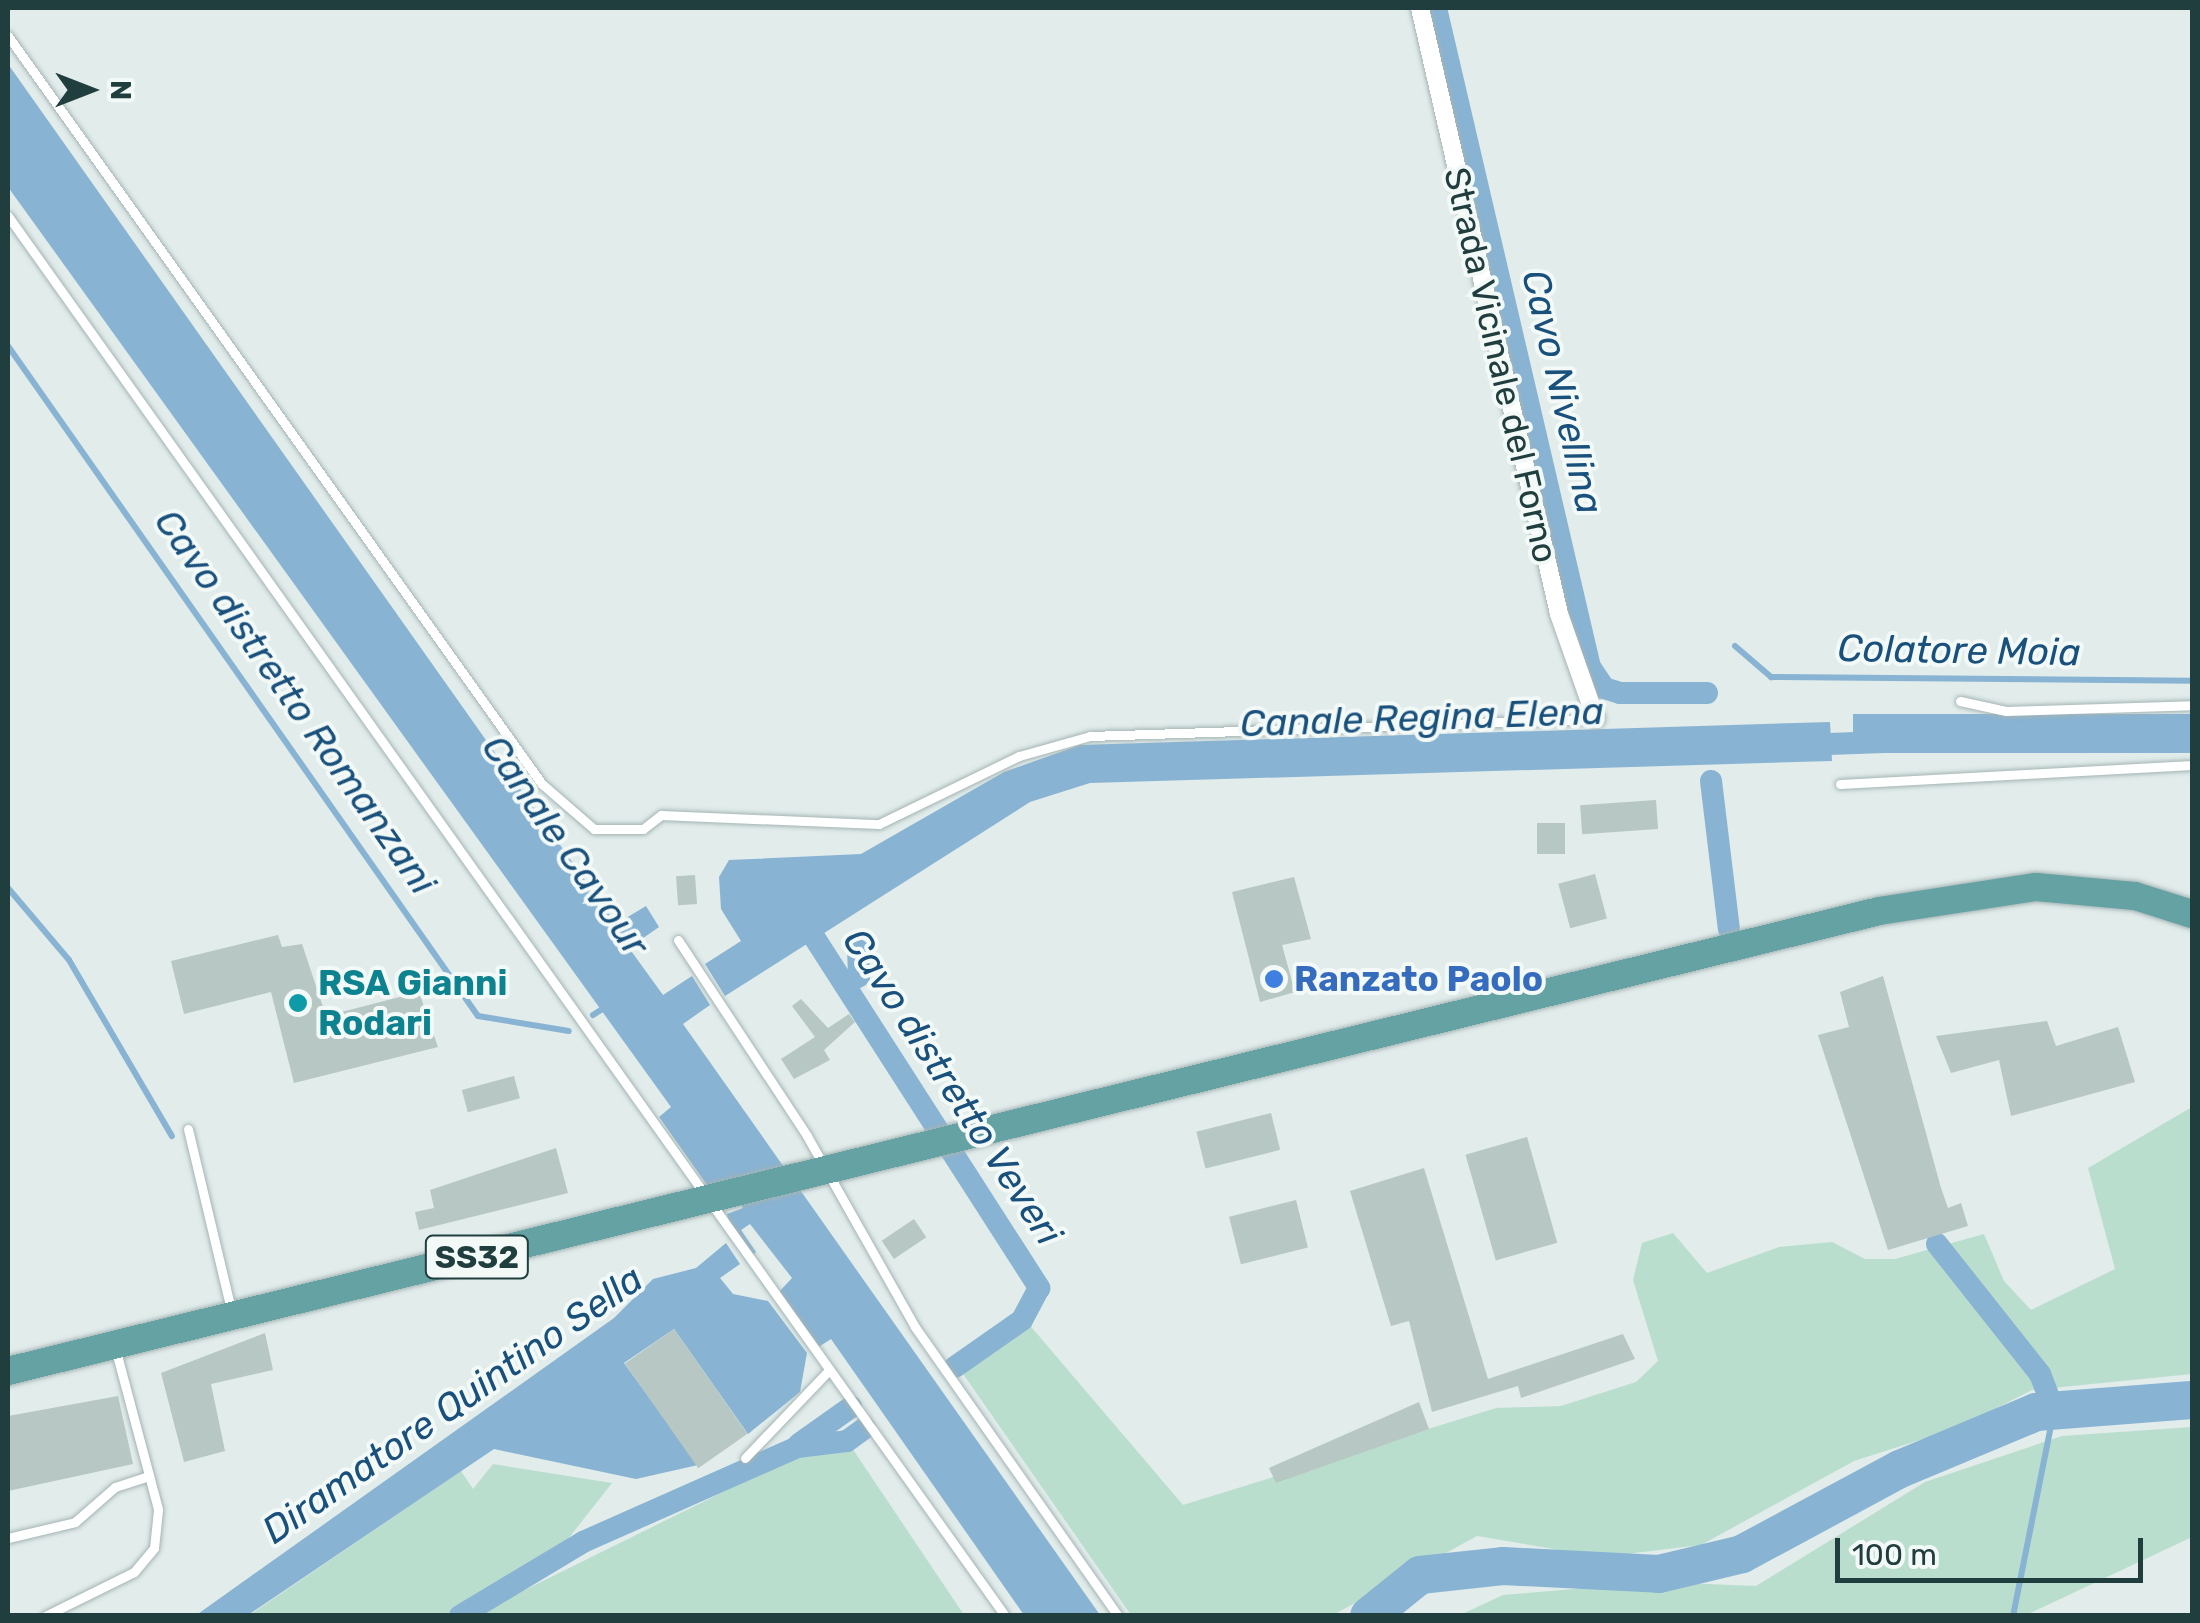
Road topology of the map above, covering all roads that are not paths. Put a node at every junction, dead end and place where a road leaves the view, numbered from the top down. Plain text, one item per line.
1 (1420, 8) edge
2 (8, 36) edge
3 (8, 216) edge
4 (1960, 701) dead end
5 (2192, 705) edge
6 (1596, 719) joint
7 (2192, 765) edge
8 (1840, 784) dead end
9 (2192, 914) edge
10 (678, 940) dead end
11 (188, 1129) dead end
12 (812, 1176) junction
13 (712, 1200) junction
14 (232, 1316) junction
15 (115, 1344) junction
16 (829, 1370) junction
17 (8, 1371) edge
18 (745, 1458) dead end
19 (149, 1476) junction
20 (8, 1538) edge
21 (46, 1616) edge
22 (1005, 1616) edge
23 (1118, 1616) edge

1 - 6 street, Strada Vicinale del Forno
2 - 6 lane
3 - 13 lane
4 - 5 lane
7 - 8 lane
9 - 12 main road, SS32
10 - 12 lane
11 - 14 lane
12 - 13 main road, SS32
12 - 23 lane
13 - 14 main road, SS32
13 - 16 lane
14 - 15 main road, SS32
15 - 17 main road, SS32
15 - 19 lane
16 - 18 lane
16 - 22 lane
19 - 20 lane
19 - 21 lane

